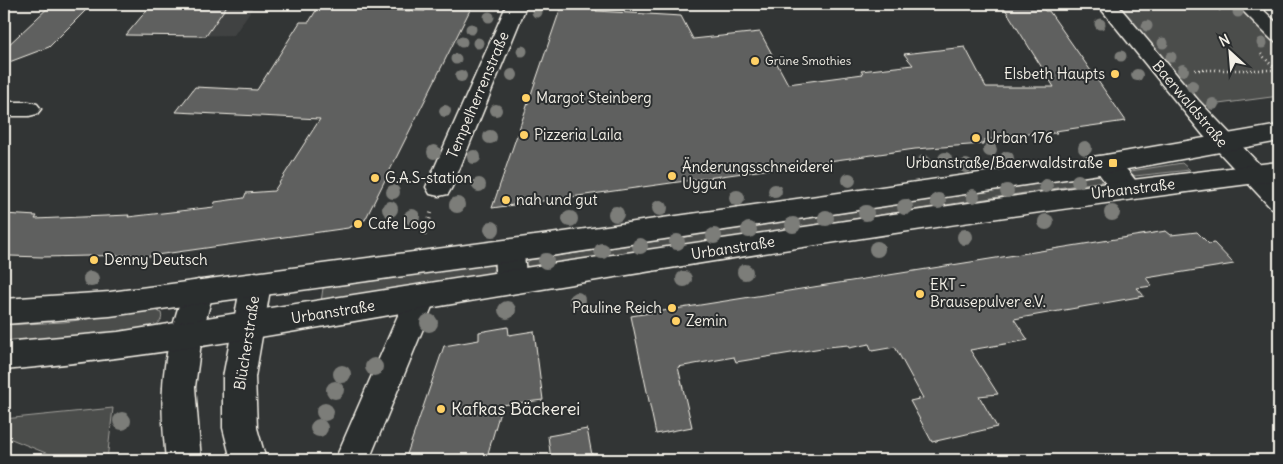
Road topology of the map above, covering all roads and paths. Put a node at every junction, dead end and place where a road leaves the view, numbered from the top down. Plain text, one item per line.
1 (517, 4) edge
2 (1107, 4) edge
3 (1246, 4) edge
4 (1279, 36) edge
5 (1191, 70) dead end
6 (1276, 70) dead end
7 (4, 109) edge
8 (29, 109) dead end
9 (1279, 133) edge
10 (1222, 143) junction
11 (1106, 164) junction
12 (1279, 172) edge
13 (1252, 175) junction
14 (439, 187) joint
15 (1128, 189) junction
16 (1279, 200) edge
17 (509, 251) junction
18 (418, 262) junction
19 (511, 282) junction
20 (256, 284) junction
21 (198, 292) junction
22 (421, 297) junction
23 (4, 312) edge
24 (248, 325) junction
25 (187, 335) junction
26 (4, 356) edge
27 (183, 460) edge
28 (248, 460) edge
29 (352, 460) edge

1 - 14 main road, Tempelherrenstraße
2 - 10 main road, Baerwaldstraße
3 - 4 main road
5 - 6 path
7 - 8 main road
9 - 10 main road, Urbanstraße
10 - 11 main road, Urbanstraße
10 - 13 main road, Baerwaldstraße
11 - 15 main road
11 - 17 main road, Urbanstraße
12 - 13 main road, Urbanstraße
13 - 15 main road, Urbanstraße
13 - 16 main road, Baerwaldstraße
14 - 18 path
15 - 19 main road, Urbanstraße
17 - 18 main road, Urbanstraße
17 - 19 main road
18 - 20 main road, Urbanstraße
19 - 22 main road, Urbanstraße
20 - 21 main road, Blücherstraße
20 - 24 main road, Blücherstraße
21 - 23 main road, Blücherstraße
21 - 25 main road
22 - 24 main road, Urbanstraße
22 - 29 main road
24 - 25 main road, Urbanstraße
24 - 28 main road, Blücherstraße
25 - 26 main road
25 - 27 main road

